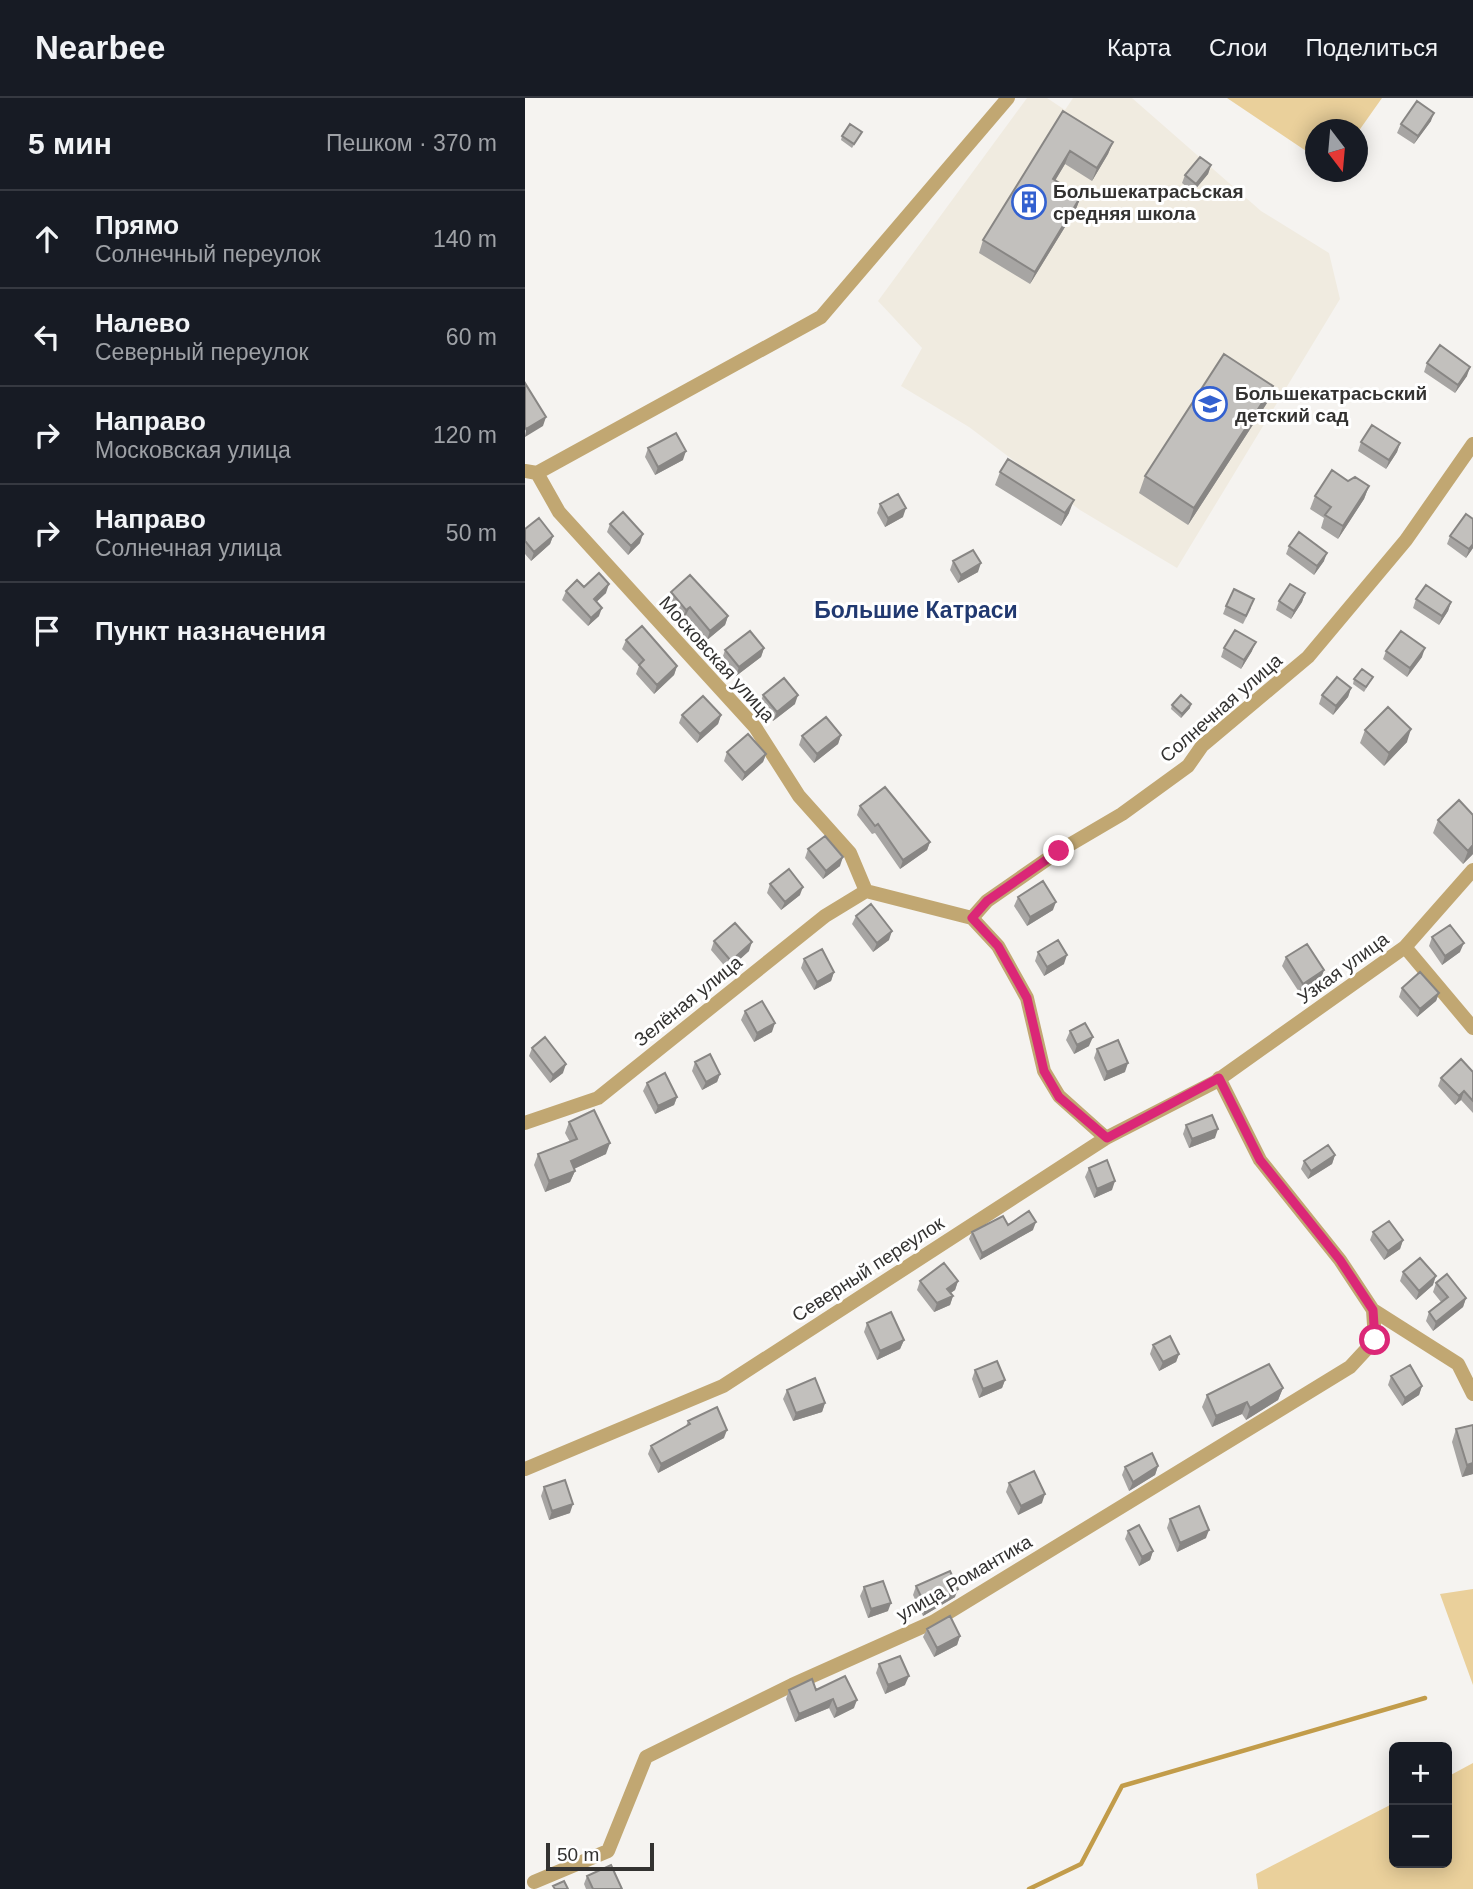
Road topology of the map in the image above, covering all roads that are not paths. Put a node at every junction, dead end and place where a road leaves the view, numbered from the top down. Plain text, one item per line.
1 (1008, 98) edge
2 (1473, 444) edge
3 (531, 472) edge
4 (1473, 870) edge
5 (866, 891) junction
6 (972, 918) junction
7 (1405, 947) junction
8 (1473, 1028) edge
9 (1219, 1078) junction
10 (525, 1123) edge
11 (1107, 1138) junction
12 (1373, 1310) junction
13 (1473, 1394) edge
14 (525, 1469) edge
15 (534, 1882) dead end

1 - 3 street
2 - 6 street, Солнечная улица
3 - 5 street, Московская улица
4 - 7 street, Узкая улица
5 - 6 street
5 - 10 street, Зелёная улица
6 - 11 street
7 - 8 street
7 - 9 street, Узкая улица
9 - 11 street, Северный переулок
9 - 12 street
11 - 14 street, Северный переулок
12 - 13 street
12 - 15 street, улица Романтика

